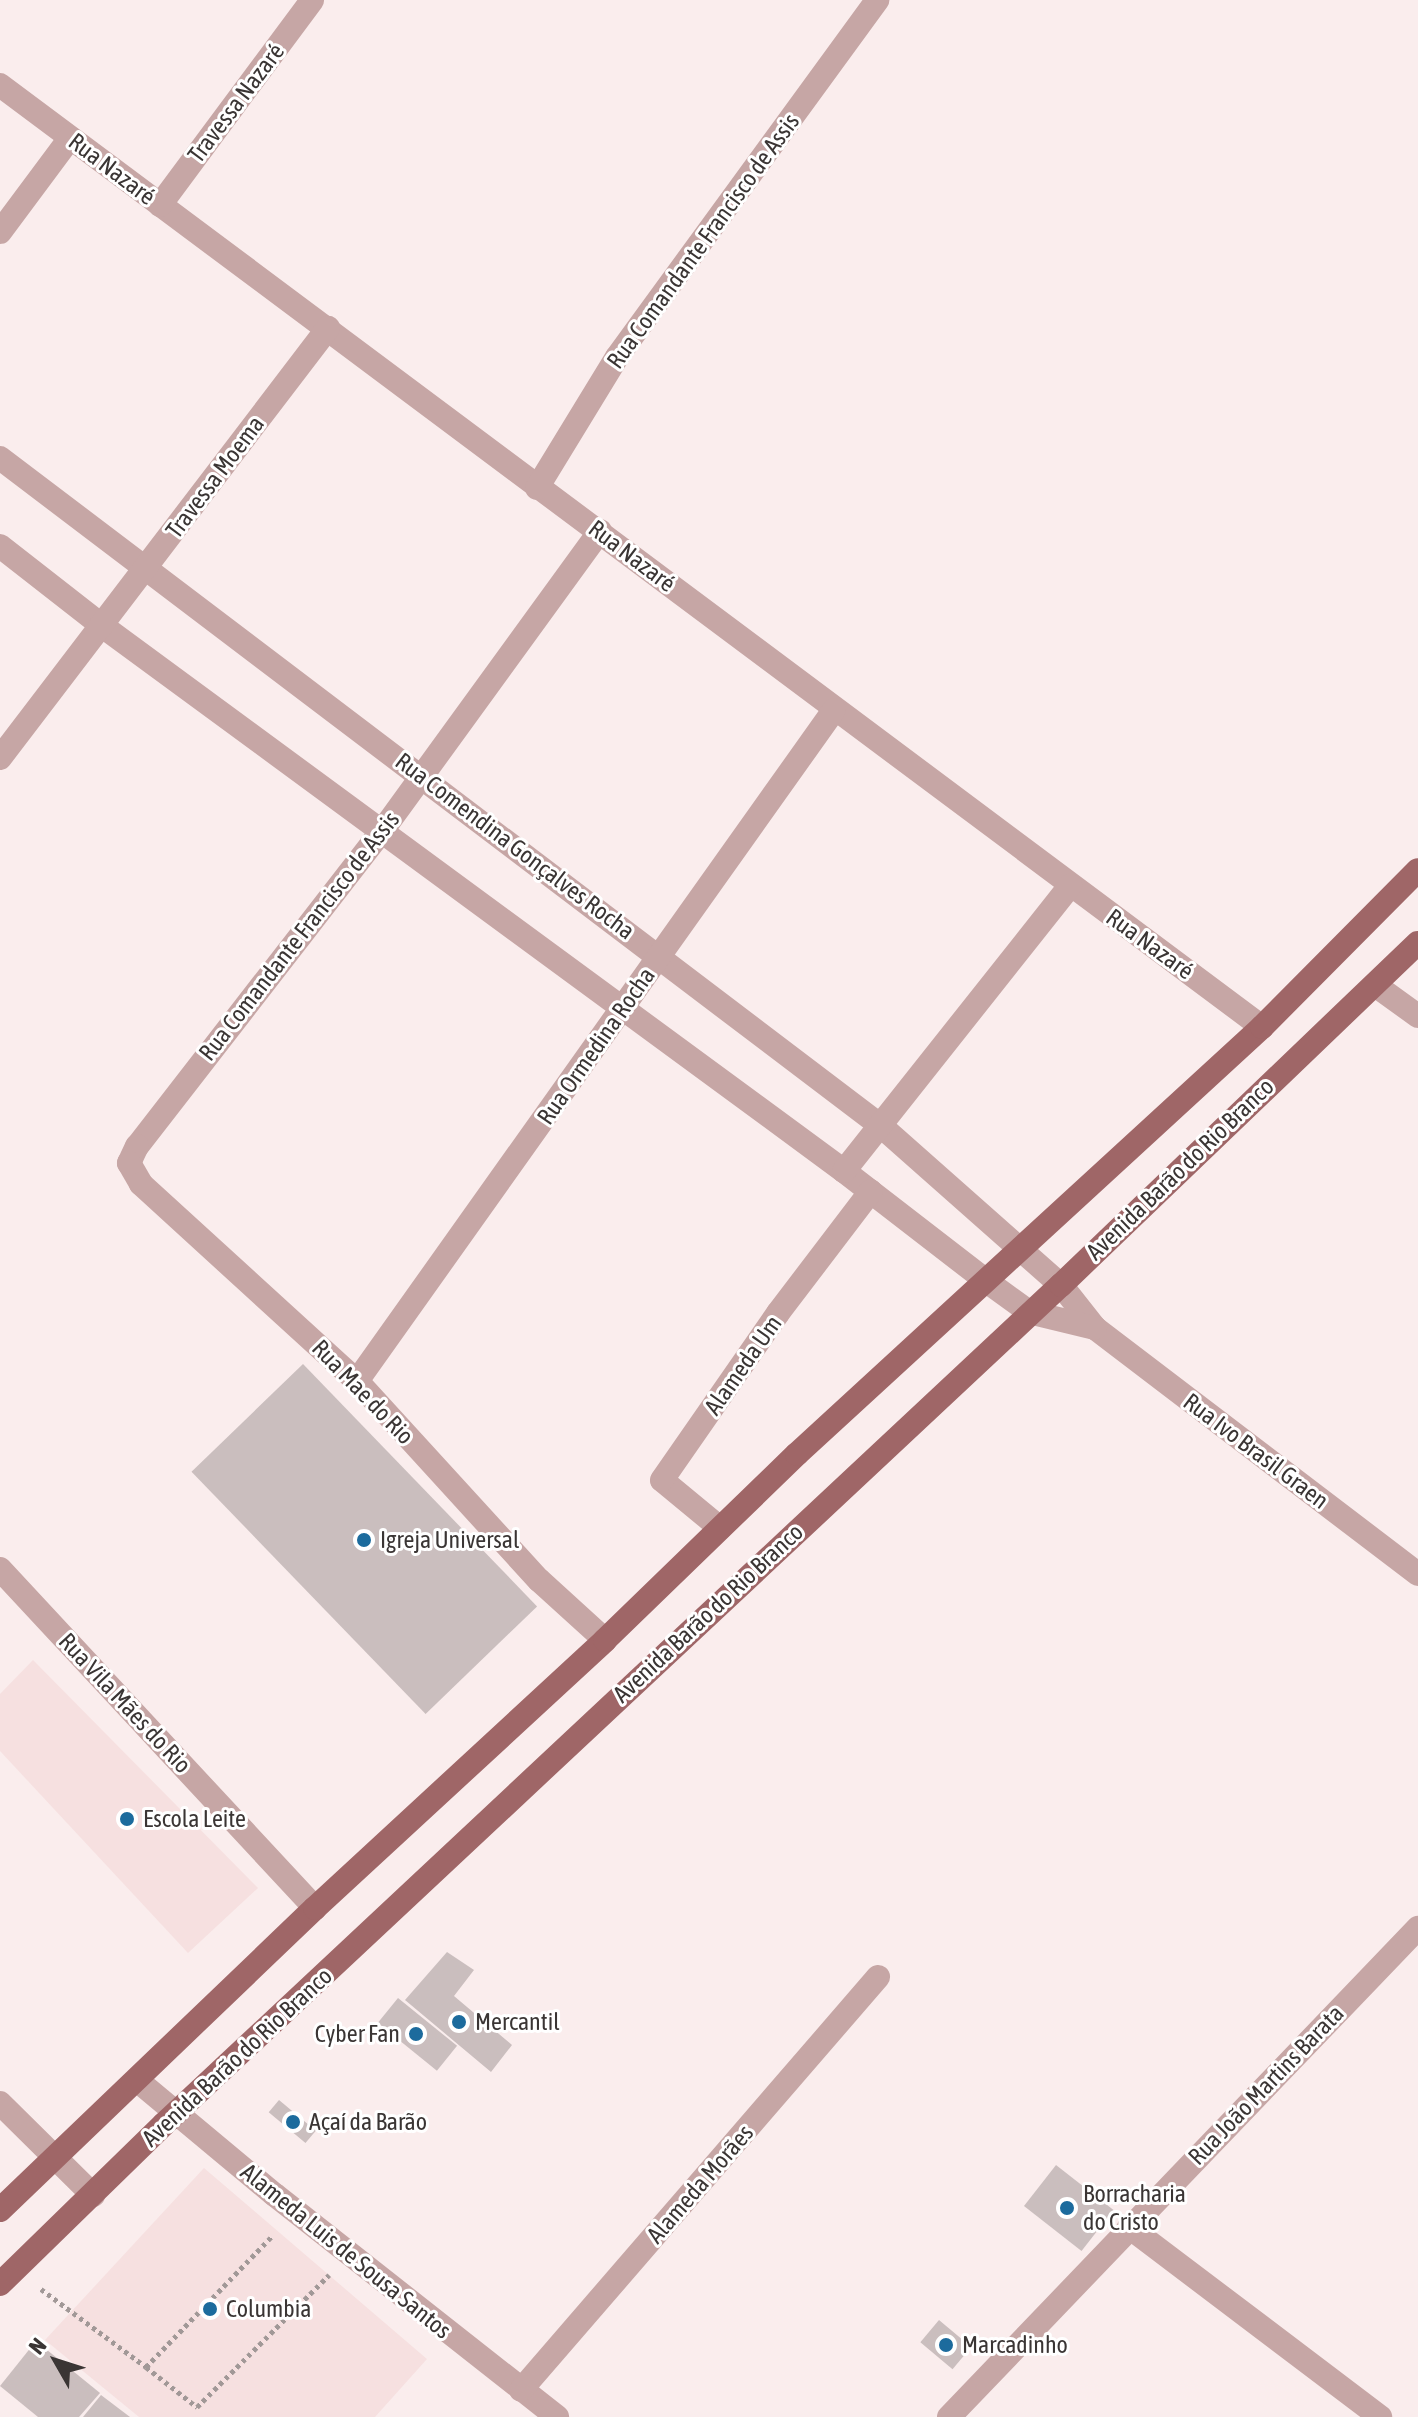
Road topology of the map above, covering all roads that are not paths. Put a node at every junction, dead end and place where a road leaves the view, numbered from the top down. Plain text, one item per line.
1 (312, 0) edge
2 (877, 0) edge
3 (0, 85) edge
4 (70, 138) junction
5 (160, 205) junction
6 (0, 232) edge
7 (328, 328) junction
8 (0, 458) edge
9 (537, 488) junction
10 (600, 531) junction
11 (0, 546) edge
12 (146, 569) junction
13 (101, 625) junction
14 (834, 710) junction
15 (0, 758) edge
16 (422, 774) junction
17 (381, 832) junction
18 (1418, 870) edge
19 (1070, 886) junction
20 (1418, 943) edge
21 (659, 956) junction
22 (1375, 985) junction
23 (623, 1008) junction
24 (1418, 1016) edge
25 (1262, 1027) junction
26 (881, 1126) junction
27 (137, 1146) joint
28 (844, 1171) junction
29 (871, 1191) junction
30 (1019, 1249) junction
31 (985, 1280) junction
32 (1061, 1285) junction
33 (1029, 1312) junction
34 (1095, 1328) junction
35 (357, 1381) junction
36 (720, 1528) junction
37 (0, 1569) edge
38 (1418, 1574) edge
39 (605, 1640) junction
40 (315, 1908) junction
41 (1418, 1928) edge
42 (878, 1977) dead end
43 (138, 2081) junction
44 (0, 2103) edge
45 (177, 2113) junction
46 (54, 2158) junction
47 (93, 2195) junction
48 (0, 2210) edge
49 (1129, 2227) junction
50 (7, 2277) edge
51 (521, 2390) junction
52 (557, 2417) edge
53 (949, 2417) edge
54 (1380, 2417) edge

1 - 5 street, Travessa Nazaré
2 - 9 street, Rua Comandante Francisco de Assis
3 - 4 street, Rua Nazaré
4 - 5 street, Rua Nazaré
4 - 6 street
5 - 7 street, Rua Nazaré
7 - 9 street, Rua Nazaré
7 - 12 street, Travessa Moema
8 - 12 street, Rua Comendina Gonçalves Rocha
9 - 10 street, Rua Nazaré
10 - 14 street, Rua Nazaré
10 - 16 street, Rua Comandante Francisco de Assis
11 - 13 street
12 - 13 street, Travessa Moema
12 - 16 street, Rua Comendina Gonçalves Rocha
13 - 15 street
13 - 17 street
14 - 19 street, Rua Nazaré
14 - 21 street, Rua Ormedina Rocha
16 - 17 street, Rua Comandante Francisco de Assis
16 - 21 street, Rua Comendina Gonçalves Rocha
17 - 23 street
17 - 27 street, Rua Comandante Francisco de Assis
18 - 25 main road, Avenida Barão do Rio Branco
19 - 25 street, Rua Nazaré
19 - 26 street
20 - 22 main road, Avenida Barão do Rio Branco
21 - 23 street, Rua Ormedina Rocha
21 - 26 street, Rua Comendina Gonçalves Rocha
22 - 24 street
22 - 32 main road, Avenida Barão do Rio Branco
23 - 28 street
23 - 35 street, Rua Ormedina Rocha
25 - 30 main road, Avenida Barão do Rio Branco
26 - 28 street
26 - 30 street, Rua Comendina Gonçalves Rocha
27 - 35 street, Rua Mae do Rio
28 - 29 street
29 - 31 street
29 - 36 street, Alameda Um
30 - 31 main road, Avenida Barão do Rio Branco
30 - 32 street, Rua Comendina Gonçalves Rocha
31 - 33 street
31 - 36 main road, Avenida Barão do Rio Branco
32 - 33 main road, Avenida Barão do Rio Branco
32 - 34 street, Rua Ivo Brasil Graen
33 - 34 street, Rua Ivo Brasil Graen
33 - 45 main road, Avenida Barão do Rio Branco
34 - 38 street, Rua Ivo Brasil Graen
35 - 39 street, Rua Mae do Rio
36 - 39 main road, Avenida Barão do Rio Branco
37 - 40 street, Rua Vila Mães do Rio
39 - 40 main road, Avenida Barão do Rio Branco
40 - 43 main road, Avenida Barão do Rio Branco
41 - 49 street, Rua João Martins Barata
42 - 51 street, Alameda Morães
43 - 45 street, Alameda Luis de Sousa Santos
43 - 46 main road, Avenida Barão do Rio Branco
44 - 46 street
45 - 47 main road, Avenida Barão do Rio Branco
45 - 51 street, Alameda Luis de Sousa Santos
46 - 47 street
46 - 48 main road, Avenida Barão do Rio Branco
47 - 50 main road, Avenida Barão do Rio Branco
49 - 53 street, Rua João Martins Barata
49 - 54 street
51 - 52 street, Alameda Luis de Sousa Santos

